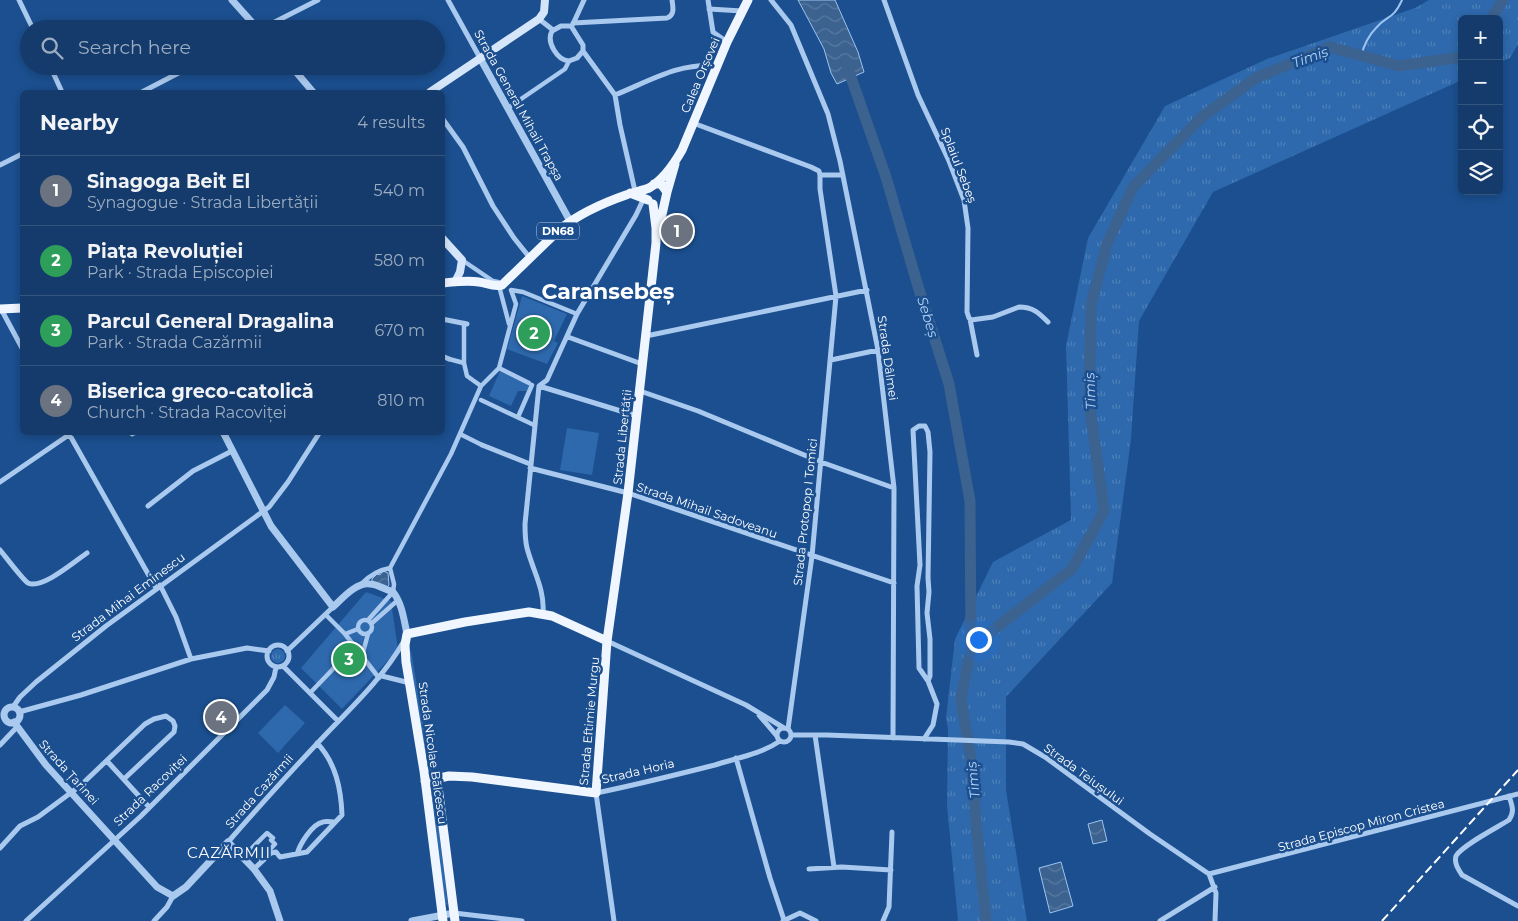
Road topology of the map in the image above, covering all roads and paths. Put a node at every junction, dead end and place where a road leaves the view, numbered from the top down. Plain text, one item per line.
1 (19, 0) edge
2 (232, 0) edge
3 (318, 0) edge
4 (448, 0) edge
5 (545, 0) edge
6 (584, 0) edge
7 (672, 0) edge
8 (708, 0) edge
9 (748, 0) edge
10 (771, 0) edge
11 (884, 0) edge
12 (709, 9) junction
13 (742, 10) junction
14 (539, 18) junction
15 (29, 20) edge
16 (251, 20) edge
17 (278, 20) edge
18 (572, 25) junction
19 (553, 30) junction
20 (727, 42) junction
21 (583, 51) junction
22 (480, 58) junction
23 (569, 62) junction
24 (718, 66) junction
25 (54, 75) edge
26 (175, 75) edge
27 (299, 75) edge
28 (61, 90) edge
29 (146, 90) edge
30 (312, 90) edge
31 (433, 90) edge
32 (615, 95) junction
33 (508, 108) junction
34 (445, 122) edge
35 (694, 123) junction
36 (20, 155) edge
37 (676, 161) junction
38 (0, 165) edge
39 (820, 175) junction
40 (843, 175) junction
41 (652, 186) junction
42 (632, 192) junction
43 (666, 196) junction
44 (648, 201) junction
45 (570, 221) junction
46 (657, 235) junction
47 (445, 241) edge
48 (530, 259) junction
49 (462, 260) junction
50 (455, 282) junction
51 (445, 283) edge
52 (499, 286) junction
53 (867, 290) junction
54 (836, 296) junction
55 (1, 308) edge
56 (20, 308) edge
57 (577, 314) junction
58 (970, 319) junction
59 (445, 320) edge
60 (1048, 322) dead end
61 (465, 324) joint
62 (510, 325) junction
63 (646, 336) junction
64 (568, 337) junction
65 (20, 344) edge
66 (878, 350) junction
67 (977, 355) dead end
68 (445, 357) edge
69 (449, 359) joint
70 (831, 360) junction
71 (464, 362) junction
72 (642, 364) junction
73 (499, 368) junction
74 (482, 386) junction
75 (539, 386) junction
76 (640, 391) junction
77 (481, 400) dead end
78 (637, 416) junction
79 (518, 417) junction
80 (534, 425) junction
81 (460, 434) junction
82 (67, 435) edge
83 (71, 435) edge
84 (224, 435) edge
85 (318, 435) edge
86 (482, 445) joint
87 (232, 451) junction
88 (821, 462) junction
89 (530, 466) junction
90 (0, 482) edge
91 (894, 488) junction
92 (628, 493) junction
93 (148, 506) dead end
94 (263, 512) junction
95 (0, 550) edge
96 (87, 553) dead end
97 (812, 556) junction
98 (390, 568) junction
99 (894, 583) junction
100 (158, 586) junction
101 (357, 587) junction
102 (393, 592) junction
103 (398, 600) junction
104 (333, 607) junction
105 (542, 614) junction
106 (326, 615) junction
107 (370, 621) junction
108 (358, 629) junction
109 (345, 634) junction
110 (368, 634) junction
111 (407, 634) junction
112 (607, 641) junction
113 (354, 647) junction
114 (269, 651) junction
115 (287, 651) junction
116 (362, 656) junction
117 (191, 659) junction
118 (283, 666) junction
119 (276, 667) junction
120 (381, 677) junction
121 (928, 681) junction
122 (410, 683) junction
123 (310, 693) junction
124 (16, 710) junction
125 (2, 711) edge
126 (755, 711) junction
127 (338, 721) junction
128 (16, 725) junction
129 (788, 731) junction
130 (815, 734) junction
131 (778, 738) junction
132 (893, 738) junction
133 (924, 740) junction
134 (318, 743) junction
135 (0, 745) edge
136 (736, 758) junction
137 (107, 761) junction
138 (124, 779) junction
139 (437, 779) junction
140 (425, 781) junction
141 (71, 793) junction
142 (596, 793) junction
143 (1518, 794) edge
144 (1509, 796) junction
145 (149, 808) junction
146 (335, 822) junction
147 (892, 832) dead end
148 (114, 840) junction
149 (228, 842) junction
150 (0, 847) edge
151 (297, 854) junction
152 (260, 859) joint
153 (834, 867) junction
154 (254, 869) junction
155 (809, 869) dead end
156 (891, 870) junction
157 (1209, 874) junction
158 (1215, 887) junction
159 (173, 896) junction
160 (1518, 906) edge
161 (455, 917) edge
162 (443, 918) edge
163 (784, 920) edge
164 (26, 921) edge
165 (154, 921) edge
166 (280, 921) edge
167 (412, 921) edge
168 (522, 921) edge
169 (614, 921) edge
170 (816, 921) edge
171 (882, 921) edge
172 (1160, 921) edge
173 (1215, 921) edge

1 - 15 street
2 - 16 street
3 - 17 street
4 - 22 street, Strada General Mihail Trapșa
5 - 14 main road
6 - 18 street
7 - 18 street
8 - 12 street
9 - 13 main road, Calea Orșovei
10 - 40 street, Strada Dâlmei
11 - 58 street, Splaiul Sebeș
12 - 13 street
12 - 20 street
13 - 20 main road, Calea Orșovei
14 - 19 street
14 - 22 main road
18 - 19 street
18 - 21 street
19 - 23 street
20 - 24 main road, Calea Orșovei
21 - 23 street
21 - 32 street
22 - 31 main road
22 - 33 street, Strada General Mihail Trapșa
23 - 33 street
24 - 32 street
24 - 35 main road, Calea Orșovei
25 - 28 street
26 - 29 street
27 - 30 street
32 - 42 street
33 - 45 street, Strada General Mihail Trapșa
34 - 48 street
35 - 37 main road, Calea Orșovei
35 - 39 street
36 - 38 street
37 - 41 main road, Calea Orșovei
37 - 43 main road, Calea Orșovei
39 - 40 street
39 - 54 street, Strada Protopop I Tomici
40 - 53 street, Strada Dâlmei
41 - 42 main road, DN68
41 - 43 main road
41 - 44 main road
42 - 44 main road
42 - 45 main road, DN68
43 - 44 main road
43 - 46 main road, Strada Libertății
44 - 46 main road, Strada Libertății
44 - 57 street
45 - 48 main road, DN68
46 - 63 main road, Strada Libertății
47 - 49 main road
48 - 52 main road, DN68
49 - 50 main road
49 - 52 street
50 - 51 main road
50 - 52 main road
52 - 62 street
53 - 54 street
53 - 66 street, Strada Dâlmei
54 - 63 street
54 - 70 street, Strada Protopop I Tomici
55 - 56 main road
55 - 65 street
57 - 62 street
57 - 64 street
58 - 60 street
58 - 67 street, Splaiul Sebeș
59 - 61 street
61 - 71 street
62 - 73 street
63 - 72 main road, Strada Libertății
64 - 72 street
64 - 75 street
66 - 70 street
66 - 91 street, Strada Dâlmei
68 - 69 street
69 - 71 street
70 - 88 street, Strada Protopop I Tomici
71 - 74 street
72 - 76 main road, Strada Libertății
73 - 74 street
73 - 79 street
74 - 81 street
75 - 78 street
75 - 80 street
76 - 78 main road, Strada Libertății
76 - 88 street
77 - 79 street
78 - 92 main road, Strada Libertății
79 - 80 street
80 - 89 street
81 - 86 street
81 - 98 street
82 - 90 street
83 - 100 street
84 - 87 street
85 - 94 street, Strada Mihai Eminescu
86 - 89 street, Strada Mihail Sadoveanu
87 - 93 street
87 - 94 street
88 - 91 street
88 - 97 street, Strada Protopop I Tomici
89 - 92 street, Strada Mihail Sadoveanu
89 - 105 street
91 - 99 street, Strada Dâlmei
92 - 97 street, Strada Mihail Sadoveanu
92 - 112 main road, Strada Libertății
94 - 100 street, Strada Mihai Eminescu
94 - 104 street
95 - 96 street
97 - 99 street, Strada Mihail Sadoveanu
97 - 129 street, Strada Protopop I Tomici
98 - 101 street
98 - 102 street
99 - 132 street, Strada Dâlmei
100 - 117 street
100 - 124 street, Strada Mihai Eminescu
101 - 102 street
101 - 104 street
102 - 103 street, Strada Nicolae Bălcescu
102 - 107 street
103 - 107 street
103 - 111 street, Strada Nicolae Bălcescu
104 - 106 street
105 - 111 main road
105 - 112 main road
106 - 109 street
106 - 115 street
107 - 108 street
107 - 110 street
108 - 109 street
108 - 110 street
109 - 113 street
110 - 116 street
111 - 120 street, Strada Cazărmii
111 - 122 main road, Strada Nicolae Bălcescu
112 - 126 street
112 - 142 main road, Strada Eftimie Murgu
113 - 116 street
113 - 123 street
114 - 115 street
114 - 117 street
114 - 119 street
115 - 118 street
116 - 120 street
117 - 124 street
118 - 119 street
118 - 123 street
119 - 145 street, Strada Racoviței
120 - 122 street
120 - 127 street, Strada Cazărmii
121 - 121 street
121 - 133 street
122 - 140 main road, Strada Nicolae Bălcescu
123 - 127 street
124 - 125 street
124 - 128 street
125 - 128 street, Strada Țarinei
126 - 129 street
126 - 131 street
127 - 134 street, Strada Cazărmii
128 - 135 street
128 - 141 street, Strada Țarinei
129 - 130 street, Strada Teiușului
129 - 131 street
129 - 131 street, Strada Horia
130 - 132 street, Strada Teiușului
130 - 153 street
131 - 136 street, Strada Horia
132 - 133 street, Strada Teiușului
133 - 157 street, Strada Teiușului
134 - 146 street
134 - 149 street, Strada Cazărmii
136 - 142 street, Strada Horia
136 - 163 street
137 - 138 street
137 - 138 street
137 - 141 street
138 - 145 street
139 - 140 main road, Strada Horia
139 - 142 main road, Strada Horia
139 - 161 main road, Strada Nicolae Bălcescu
140 - 162 main road, Strada Nicolae Bălcescu
141 - 148 street, Strada Țarinei
141 - 150 street
142 - 169 street, Strada Eftimie Murgu
143 - 144 street, Strada Episcop Miron Cristea
144 - 157 street, Strada Episcop Miron Cristea
144 - 160 street
145 - 148 street, Strada Racoviței
146 - 151 street
146 - 151 street
147 - 156 street
148 - 159 street, Strada Țarinei
148 - 164 street, Strada Racoviței
149 - 154 street
149 - 159 street, Strada Cazărmii
151 - 154 street
152 - 152 street
153 - 155 street
153 - 156 street
154 - 166 street
156 - 171 street
157 - 158 street
158 - 172 street
158 - 173 street
159 - 165 street, Strada Cazărmii
161 - 162 street
161 - 168 street
162 - 167 street
163 - 170 street

